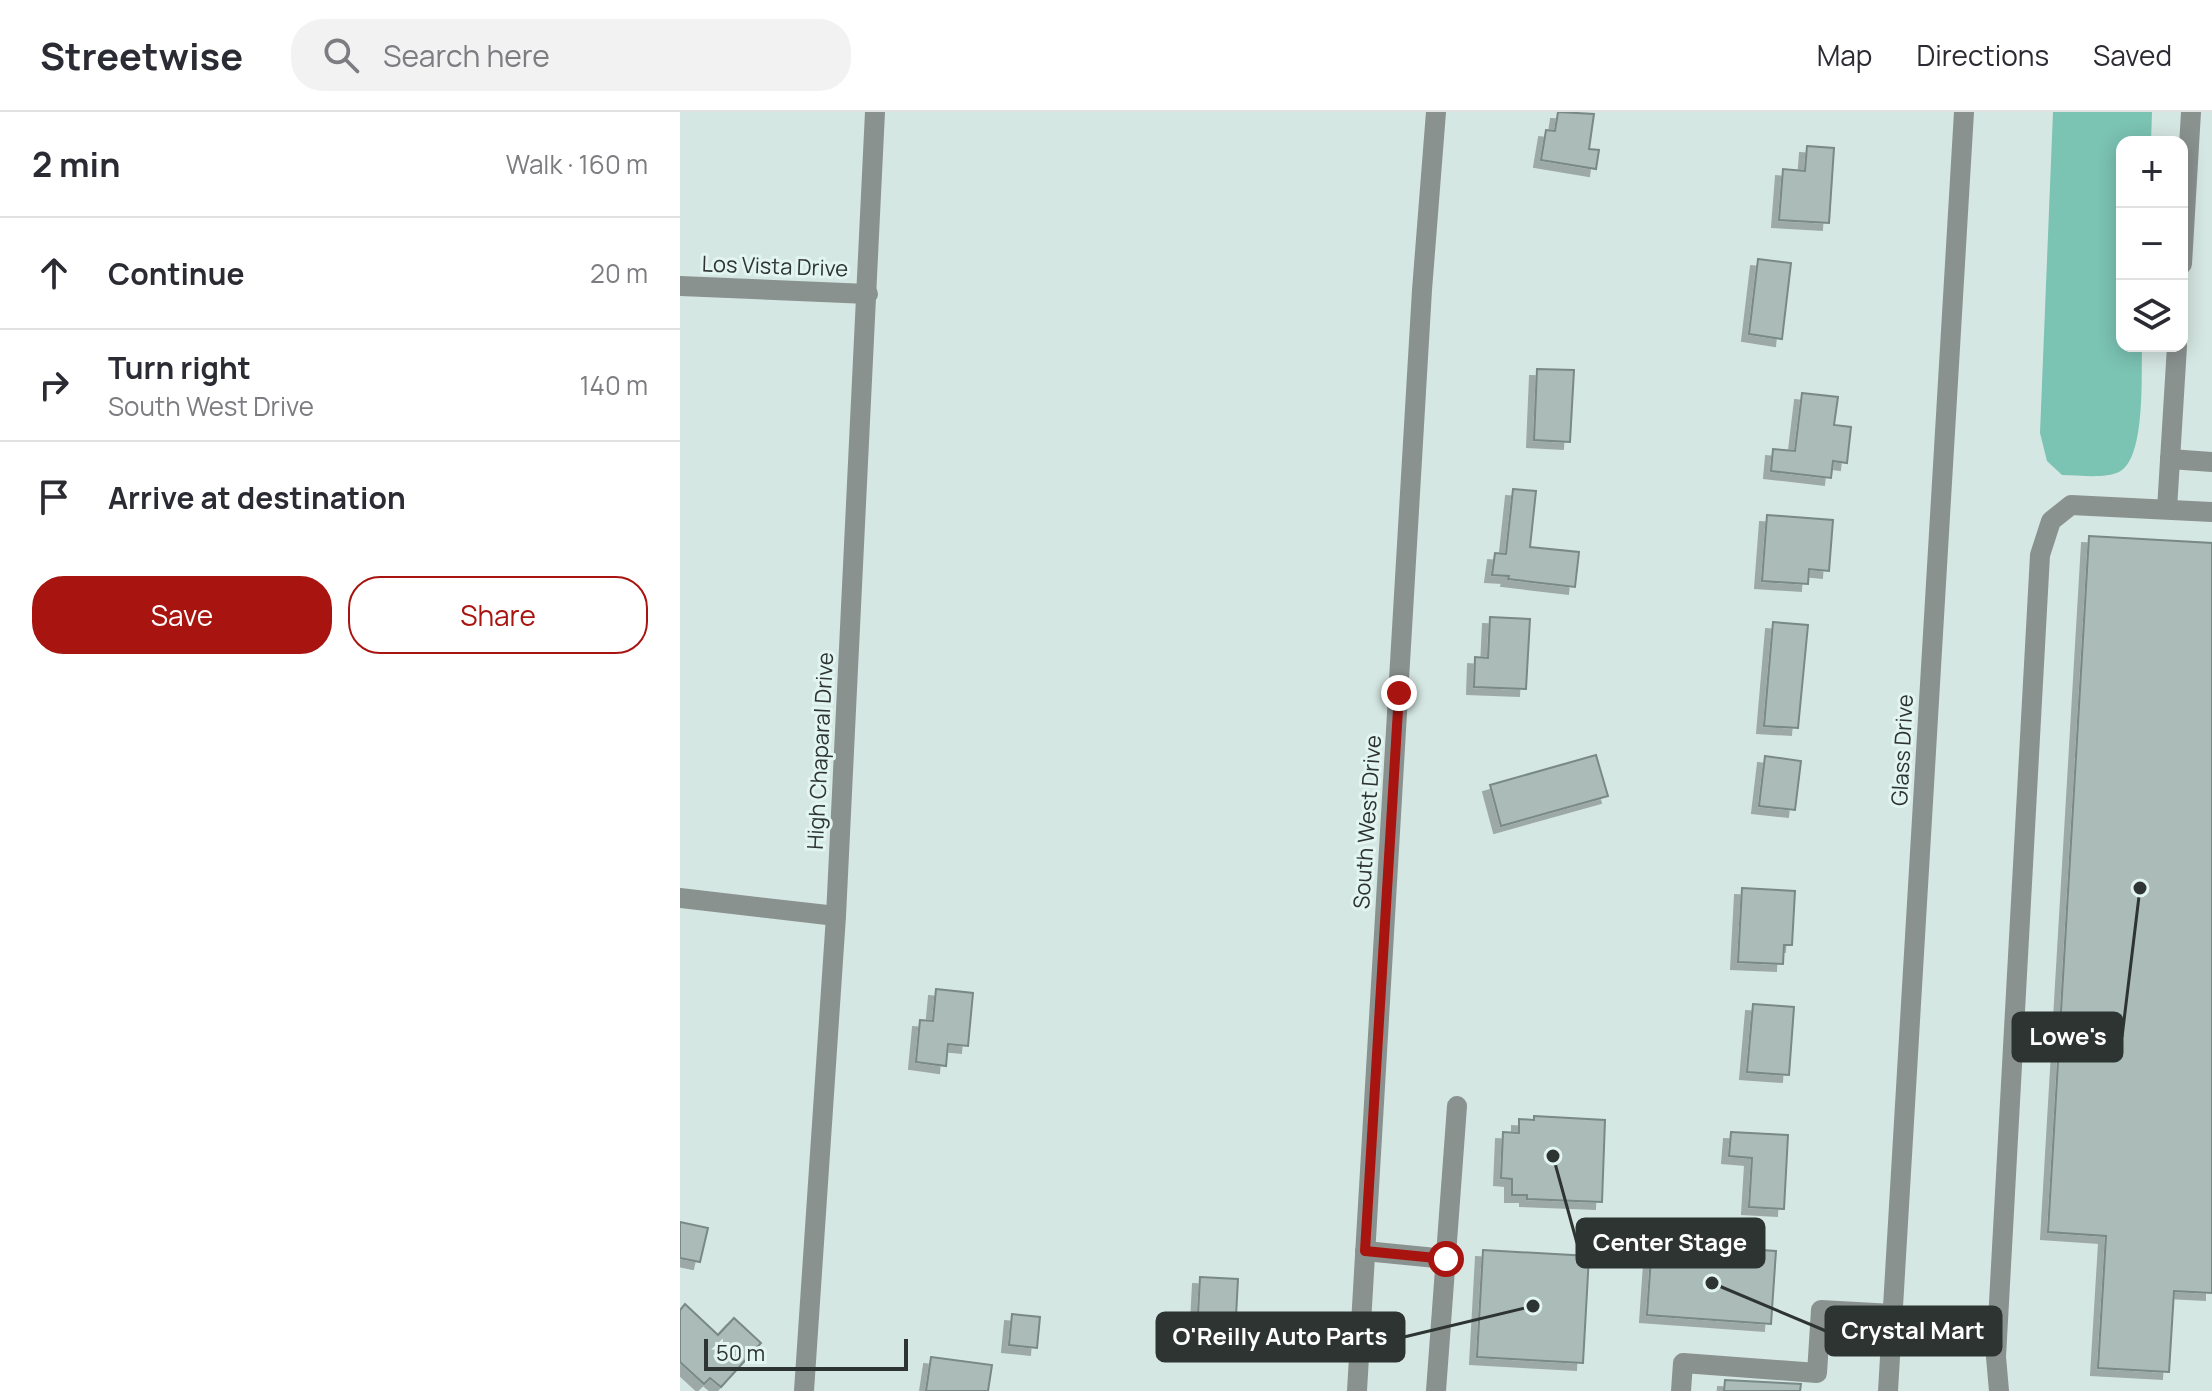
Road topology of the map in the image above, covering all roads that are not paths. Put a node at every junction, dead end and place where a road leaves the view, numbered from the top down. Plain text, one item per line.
1 (875, 112) edge
2 (1436, 112) edge
3 (1964, 112) edge
4 (2191, 112) edge
5 (2185, 208) edge
6 (680, 286) edge
7 (868, 294) junction
8 (2177, 352) edge
9 (2170, 459) junction
10 (2212, 462) edge
11 (2167, 509) junction
12 (2212, 512) edge
13 (680, 898) edge
14 (836, 916) junction
15 (1457, 1106) dead end
16 (1365, 1251) junction
17 (1446, 1259) junction
18 (1893, 1314) junction
19 (1816, 1382) edge
20 (804, 1391) edge
21 (1357, 1391) edge
22 (1436, 1391) edge
23 (1681, 1391) edge
24 (1888, 1391) edge
25 (1999, 1391) edge

1 - 7 street, High Chaparal Drive
2 - 16 street, South West Drive
3 - 18 street, Glass Drive
4 - 5 street
6 - 7 street, Los Vista Drive
7 - 14 street, High Chaparal Drive
8 - 9 street
9 - 10 street
9 - 11 street
11 - 12 street
11 - 25 street
13 - 14 street
14 - 20 street, High Chaparal Drive
15 - 17 street
16 - 17 street
16 - 21 street, South West Drive
17 - 22 street
18 - 19 street
18 - 24 street, Glass Drive
19 - 23 street

